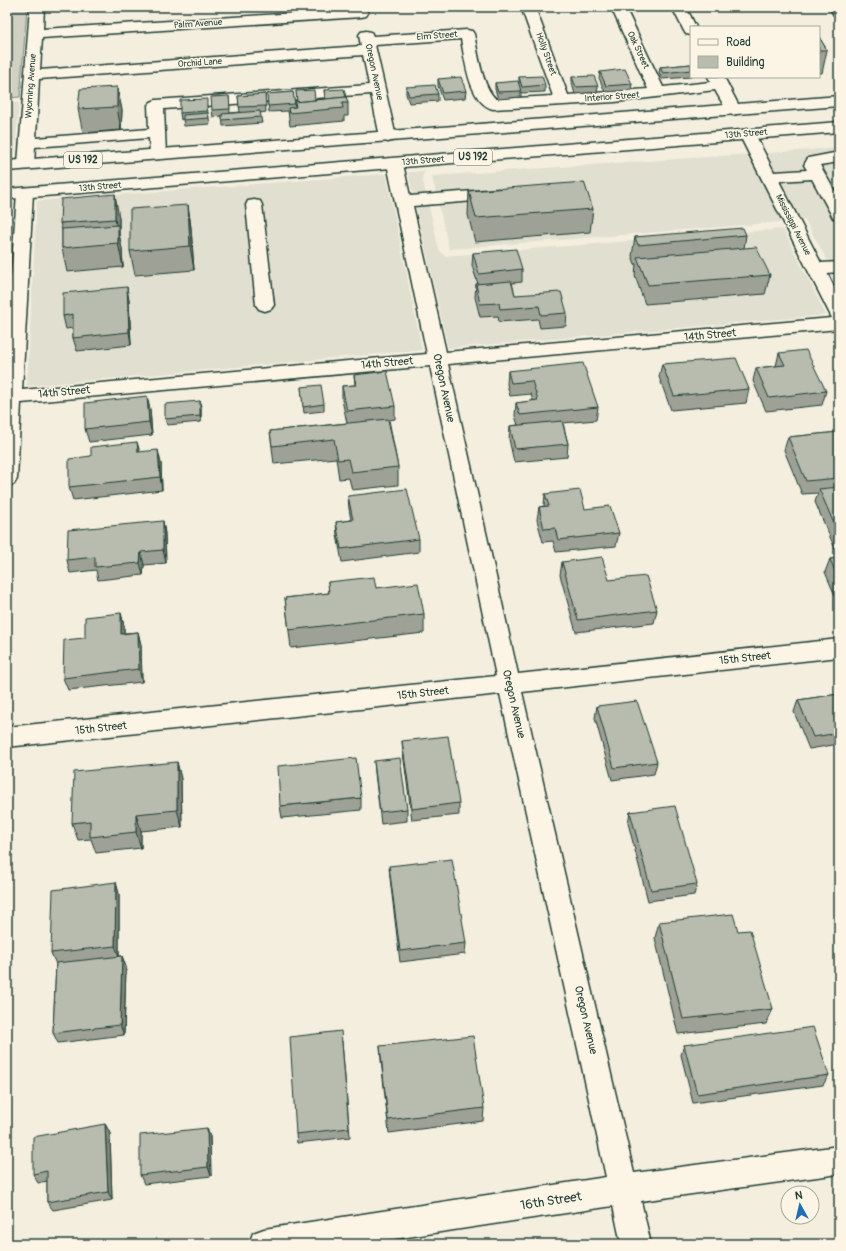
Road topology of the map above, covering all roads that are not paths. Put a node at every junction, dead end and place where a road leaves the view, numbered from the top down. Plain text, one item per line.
1 (37, 7) edge
2 (528, 7) edge
3 (618, 7) edge
4 (678, 7) edge
5 (836, 7) edge
6 (360, 10) edge
7 (839, 12) edge
8 (690, 28) edge
9 (35, 34) junction
10 (368, 46) junction
11 (32, 75) junction
12 (718, 81) edge
13 (377, 89) junction
14 (658, 93) junction
15 (564, 101) junction
16 (839, 101) edge
17 (504, 105) joint
18 (733, 110) junction
19 (670, 115) junction
20 (839, 115) edge
21 (839, 127) edge
22 (157, 134) junction
23 (746, 134) junction
24 (388, 137) junction
25 (27, 143) junction
26 (640, 143) junction
27 (158, 154) junction
28 (839, 157) edge
29 (26, 164) junction
30 (395, 164) junction
31 (7, 166) edge
32 (817, 174) junction
33 (7, 177) edge
34 (769, 178) junction
35 (183, 180) junction
36 (25, 193) junction
37 (515, 193) edge
38 (7, 194) edge
39 (403, 202) junction
40 (254, 205) dead end
41 (839, 214) edge
42 (15, 235) edge
43 (839, 267) edge
44 (815, 269) junction
45 (13, 293) edge
46 (265, 305) dead end
47 (839, 315) edge
48 (839, 323) edge
49 (437, 359) junction
50 (10, 397) edge
51 (7, 479) edge
52 (839, 648) edge
53 (509, 684) junction
54 (7, 737) edge
55 (839, 1160) edge
56 (625, 1189) junction
57 (264, 1244) edge
58 (636, 1244) edge

1 - 9 main road, Wyoming Avenue
2 - 15 main road, Holly Street
3 - 14 main road, Oak Street
4 - 8 main road
5 - 7 main road
6 - 9 main road, Palm Avenue
6 - 10 main road, Oregon Avenue
9 - 11 main road, Wyoming Avenue
10 - 11 main road, Orchid Lane
10 - 13 main road, Oregon Avenue
10 - 17 main road, Elm Street
11 - 25 main road, Wyoming Avenue
12 - 14 main road, Interior Street
12 - 18 main road
13 - 22 main road
13 - 24 main road, Oregon Avenue
14 - 15 main road, Interior Street
15 - 17 main road, Interior Street
16 - 18 main road, US 192
18 - 19 main road, US 192
19 - 24 main road, US 192
19 - 30 main road
20 - 26 main road
21 - 23 main road, 13th Street / US 192
22 - 25 main road
22 - 27 main road
23 - 26 main road, 13th Street / US 192
23 - 34 main road, Mississippi Avenue
24 - 27 main road, US 192
24 - 35 main road
25 - 29 main road, Wyoming Avenue
26 - 30 main road, 13th Street / US 192
27 - 29 main road, US 192
27 - 36 main road
28 - 32 main road
29 - 31 main road, US 192
29 - 33 main road
30 - 35 main road, 13th Street / US 192
30 - 39 main road, Oregon Avenue
32 - 34 main road
32 - 41 main road
34 - 44 main road, Mississippi Avenue
35 - 36 main road, 13th Street / US 192
36 - 38 main road, 13th Street / US 192
36 - 42 main road
37 - 39 main road
39 - 49 main road, Oregon Avenue
40 - 46 main road
42 - 45 main road
43 - 44 main road
44 - 47 main road, Mississippi Avenue
45 - 50 main road
48 - 49 main road, 14th Street
49 - 50 main road, 14th Street
49 - 53 main road, Oregon Avenue
50 - 51 main road
52 - 53 main road, 15th Street
53 - 54 main road, 15th Street
53 - 56 main road, Oregon Avenue
55 - 56 main road, 16th Street
56 - 57 main road, 16th Street
56 - 58 main road, Oregon Avenue

